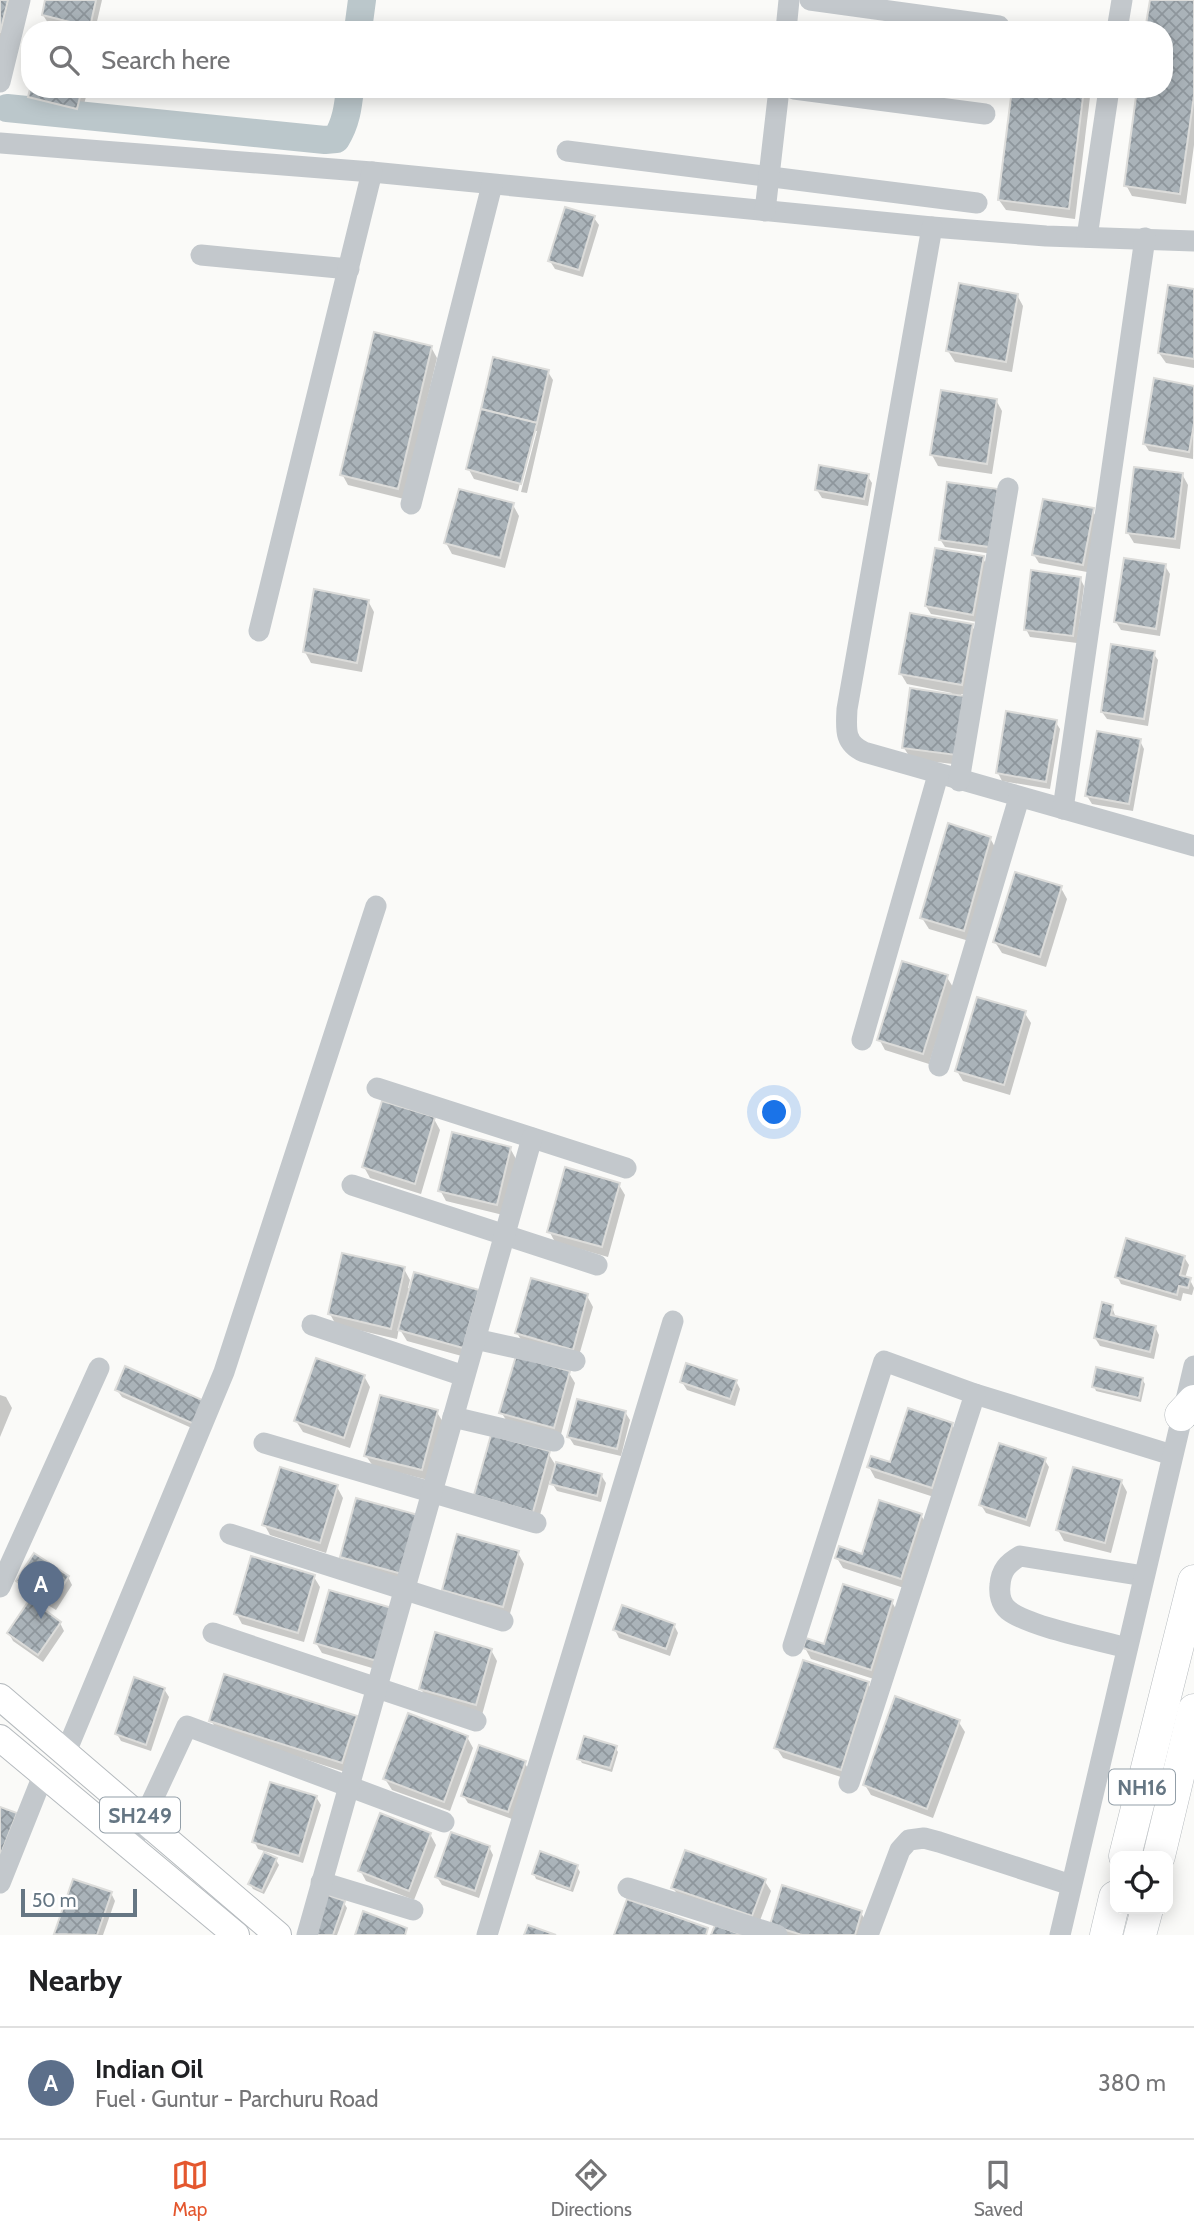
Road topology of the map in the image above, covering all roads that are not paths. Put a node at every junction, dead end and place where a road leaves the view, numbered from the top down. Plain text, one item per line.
1 (20, 0) edge
2 (789, 0) edge
3 (810, 0) edge
4 (1122, 0) edge
5 (787, 21) edge
6 (963, 21) edge
7 (1118, 21) edge
8 (0, 82) edge
9 (778, 98) edge
10 (863, 98) edge
11 (1108, 98) edge
12 (985, 114) dead end
13 (0, 143) edge
14 (567, 151) dead end
15 (373, 172) junction
16 (769, 178) junction
17 (492, 185) junction
18 (977, 203) dead end
19 (765, 211) junction
20 (932, 227) junction
21 (1087, 237) junction
22 (1145, 238) junction
23 (1194, 241) edge
24 (201, 256) dead end
25 (349, 269) junction
26 (1008, 488) dead end
27 (411, 505) dead end
28 (259, 631) dead end
29 (938, 775) junction
30 (960, 781) junction
31 (1019, 798) junction
32 (1062, 809) junction
33 (1194, 846) edge
34 (376, 906) dead end
35 (863, 1040) dead end
36 (939, 1066) dead end
37 (377, 1088) dead end
38 (532, 1138) junction
39 (626, 1168) dead end
40 (352, 1185) dead end
41 (504, 1234) junction
42 (597, 1265) dead end
43 (673, 1321) dead end
44 (312, 1325) dead end
45 (475, 1339) junction
46 (575, 1361) dead end
47 (1194, 1366) edge
48 (99, 1368) dead end
49 (464, 1376) junction
50 (975, 1394) junction
51 (1188, 1408) edge
52 (453, 1417) junction
53 (554, 1441) dead end
54 (264, 1443) dead end
55 (1172, 1455) junction
56 (431, 1493) junction
57 (536, 1523) dead end
58 (230, 1534) dead end
59 (1144, 1576) junction
60 (1194, 1581) edge
61 (0, 1587) edge
62 (404, 1589) junction
63 (503, 1621) dead end
64 (213, 1633) dead end
65 (793, 1646) dead end
66 (1127, 1648) junction
67 (376, 1688) junction
68 (0, 1697) edge
69 (1192, 1717) edge
70 (476, 1721) dead end
71 (0, 1738) edge
72 (65, 1752) junction
73 (44, 1773) junction
74 (849, 1783) dead end
75 (348, 1787) junction
76 (144, 1818) junction
77 (444, 1822) dead end
78 (131, 1846) junction
79 (1126, 1851) edge
80 (1160, 1851) edge
81 (321, 1882) junction
82 (0, 1883) edge
83 (1071, 1885) junction
84 (628, 1888) dead end
85 (413, 1910) dead end
86 (1111, 1914) edge
87 (1146, 1914) edge
88 (234, 1934) edge
89 (278, 1935) edge
90 (307, 1935) edge
91 (487, 1935) edge
92 (777, 1935) edge
93 (868, 1935) edge
94 (1060, 1935) edge
95 (1106, 1935) edge
96 (1140, 1935) edge

1 - 8 street
2 - 5 street
3 - 6 street
4 - 7 street
9 - 16 street
10 - 12 street
11 - 21 street
13 - 15 street
14 - 16 street
15 - 17 street
15 - 25 street
16 - 18 street
16 - 19 street
17 - 19 street
17 - 27 street
19 - 20 street
20 - 21 street
20 - 29 street
21 - 22 street
22 - 23 street
22 - 32 street
24 - 25 street
25 - 28 street
26 - 30 street
29 - 30 street
29 - 35 street
30 - 31 street
31 - 32 street
31 - 36 street
32 - 33 street
34 - 72 street
37 - 38 street
38 - 39 street
38 - 41 street
40 - 41 street
41 - 42 street
41 - 45 street
43 - 91 street
44 - 49 street
45 - 46 street
45 - 49 street
47 - 51 street
48 - 61 street
49 - 52 street
50 - 55 street
50 - 65 street
50 - 74 street
51 - 55 street
52 - 53 street
52 - 56 street
54 - 56 street
55 - 59 street
56 - 57 street
56 - 62 street
58 - 62 street
59 - 66 street
59 - 66 street
60 - 79 highway, NH16
62 - 63 street
62 - 67 street
64 - 67 street
66 - 83 street
67 - 70 street
67 - 75 street
68 - 72 main road, SH249
69 - 80 highway, NH16
71 - 73 main road
72 - 76 main road, SH249
73 - 78 main road
73 - 82 street
75 - 76 street
75 - 77 street
75 - 81 street
76 - 78 street
76 - 89 main road, SH249
78 - 88 main road
81 - 85 street
81 - 90 street
83 - 93 street
83 - 94 street
84 - 92 street
86 - 95 highway
87 - 96 highway

